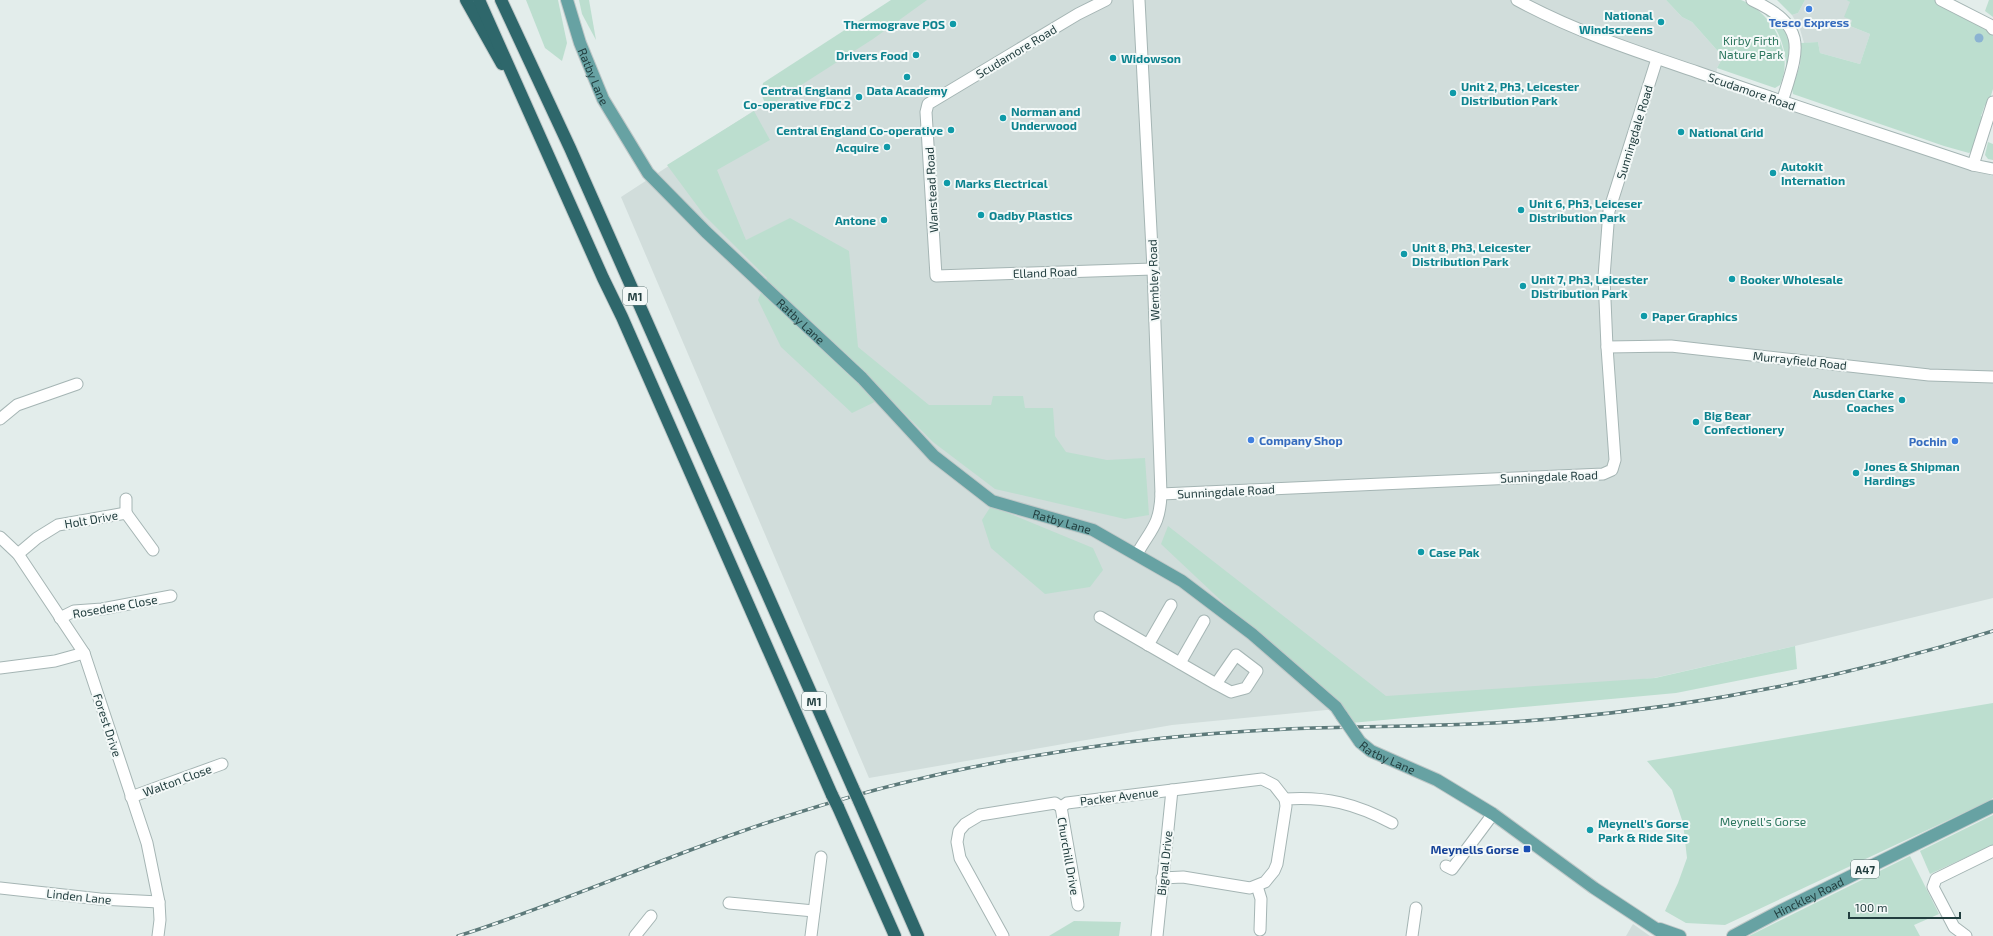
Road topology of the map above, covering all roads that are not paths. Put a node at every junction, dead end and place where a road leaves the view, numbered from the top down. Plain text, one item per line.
1 (466, 0) edge
2 (479, 0) edge
3 (501, 0) edge
4 (568, 0) edge
5 (1106, 0) edge
6 (1139, 0) edge
7 (1517, 0) edge
8 (1752, 0) edge
9 (1941, 0) edge
10 (1993, 29) edge
11 (1657, 59) junction
12 (523, 98) junction
13 (1782, 102) junction
14 (1993, 102) edge
15 (928, 104) joint
16 (1973, 165) junction
17 (1993, 169) edge
18 (1153, 269) junction
19 (936, 276) joint
20 (1607, 347) junction
21 (1993, 377) edge
22 (77, 384) dead end
23 (0, 419) edge
24 (1161, 494) junction
25 (126, 498) dead end
26 (126, 513) junction
27 (0, 537) edge
28 (153, 550) dead end
29 (18, 554) junction
30 (1137, 554) junction
31 (171, 596) dead end
32 (1171, 605) dead end
33 (1100, 617) dead end
34 (60, 618) junction
35 (1204, 621) dead end
36 (1148, 645) junction
37 (84, 653) junction
38 (1180, 663) junction
39 (0, 668) edge
40 (1216, 684) dead end
41 (222, 764) dead end
42 (1172, 790) junction
43 (132, 797) junction
44 (1286, 799) junction
45 (1993, 806) edge
46 (1061, 807) junction
47 (1493, 814) junction
48 (1392, 823) dead end
49 (1993, 851) edge
50 (821, 857) dead end
51 (1446, 866) dead end
52 (1162, 878) junction
53 (1257, 886) junction
54 (0, 888) edge
55 (159, 902) junction
56 (729, 903) dead end
57 (1078, 905) dead end
58 (1416, 908) dead end
59 (814, 911) junction
60 (651, 916) dead end
61 (1649, 925) junction
62 (1260, 930) dead end
63 (1735, 935) edge
64 (158, 936) edge
65 (635, 936) edge
66 (811, 936) edge
67 (895, 936) edge
68 (918, 936) edge
69 (1003, 936) edge
70 (1157, 936) edge
71 (1412, 936) edge
72 (1667, 936) edge
73 (1680, 936) edge
74 (1966, 936) edge

1 - 12 highway, M1
2 - 12 highway, M1
3 - 68 highway, M1, bridge
4 - 30 main road, Ratby Lane
5 - 15 street, Scudamore Road
6 - 18 street, Wembley Road
7 - 11 street, Scudamore Road
8 - 13 street
9 - 10 street
11 - 13 street, Scudamore Road
11 - 20 street, Sunningdale Road
12 - 67 highway, M1, bridge
13 - 16 street, Scudamore Road
14 - 16 street
15 - 19 street, Wanstead Road
16 - 17 street, Scudamore Road
18 - 19 street, Elland Road
18 - 24 street, Wembley Road
20 - 21 street, Murrayfield Road
20 - 24 street, Sunningdale Road
22 - 23 street
24 - 30 street, Wembley Road
25 - 26 street, Holt Drive
26 - 28 street, Holt Drive
26 - 29 street, Holt Drive
27 - 29 street, Forest Drive
29 - 34 street, Forest Drive
30 - 47 main road, Ratby Lane, bridge
31 - 34 street, Rosedene Close
32 - 36 street
33 - 36 street
34 - 37 street, Forest Drive
35 - 38 street
36 - 38 street
37 - 39 street
37 - 43 street, Forest Drive
38 - 40 street
41 - 43 street, Walton Close
42 - 44 street, Packer Avenue
42 - 46 street, Packer Avenue
42 - 52 street, Bignal Drive
43 - 55 street, Forest Drive
44 - 48 street
44 - 53 street
45 - 63 main road, Hinckley Road / A47
46 - 57 street, Churchill Drive
46 - 69 street, Packer Avenue
47 - 51 street
47 - 61 main road, Ratby Lane
49 - 74 street
50 - 59 street
52 - 53 street
52 - 70 street, Bignal Drive
53 - 62 street
54 - 55 street, Linden Lane
55 - 64 street, Forest Drive
56 - 59 street
58 - 71 street
59 - 66 street
60 - 65 street
61 - 72 main road, Ratby Lane
61 - 73 main road

